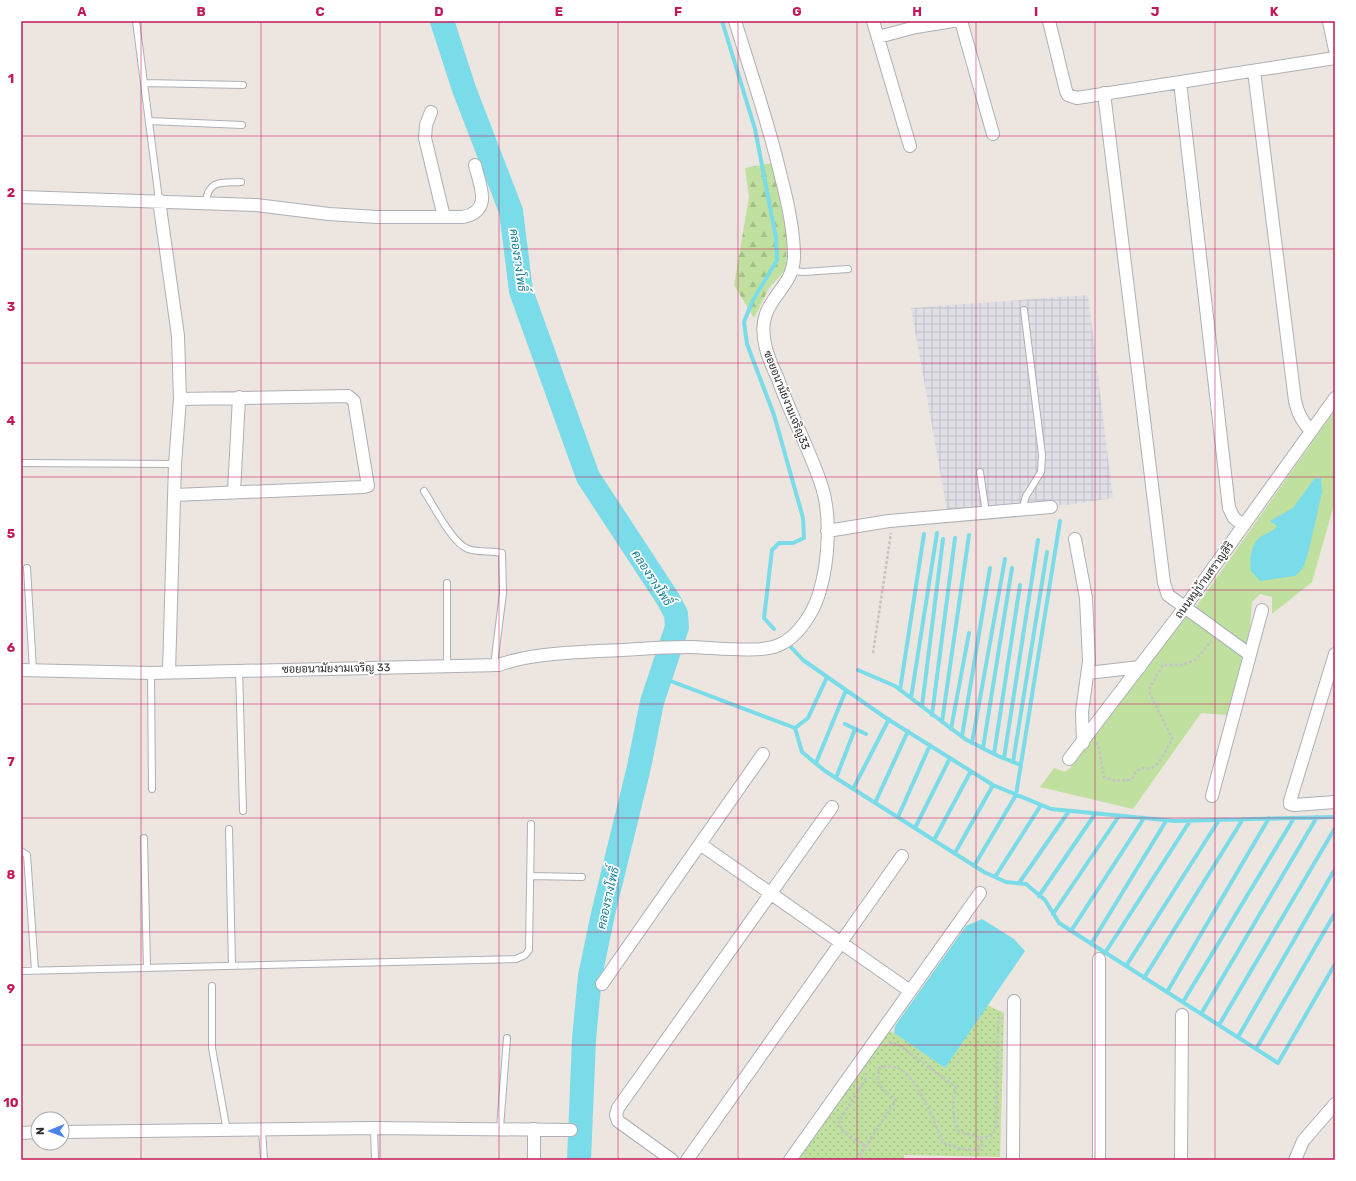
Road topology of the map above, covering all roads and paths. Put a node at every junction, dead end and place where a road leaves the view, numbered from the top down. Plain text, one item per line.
1 (136, 21) edge
2 (735, 21) edge
3 (873, 21) edge
4 (953, 21) edge
5 (961, 21) edge
6 (1049, 21) edge
7 (1329, 21) edge
8 (878, 37) junction
9 (1335, 50) edge
10 (1335, 58) edge
11 (1254, 71) junction
12 (1180, 82) junction
13 (144, 83) junction
14 (243, 85) dead end
15 (1104, 94) junction
16 (431, 112) dead end
17 (149, 121) junction
18 (242, 125) dead end
19 (993, 134) dead end
20 (910, 146) dead end
21 (475, 165) dead end
22 (242, 182) dead end
23 (21, 197) edge
24 (159, 200) junction
25 (206, 202) junction
26 (444, 217) junction
27 (848, 268) dead end
28 (792, 271) junction
29 (1024, 310) dead end
30 (239, 397) junction
31 (1335, 398) edge
32 (180, 399) junction
33 (1311, 431) junction
34 (21, 463) edge
35 (175, 464) junction
36 (980, 472) dead end
37 (424, 490) dead end
38 (234, 492) junction
39 (175, 495) junction
40 (1052, 507) dead end
41 (1022, 510) junction
42 (986, 513) junction
43 (893, 520) junction
44 (1243, 525) junction
45 (827, 531) junction
46 (1074, 539) dead end
47 (26, 568) dead end
48 (447, 583) dead end
49 (1185, 607) junction
50 (1262, 610) dead end
51 (1218, 631) junction
52 (649, 648) joint
53 (873, 653) dead end
54 (1249, 654) junction
55 (1335, 654) edge
56 (494, 665) junction
57 (447, 666) junction
58 (1140, 667) junction
59 (27, 670) edge
60 (239, 670) junction
61 (170, 672) junction
62 (151, 673) junction
63 (1088, 673) junction
64 (1087, 738) junction
65 (763, 754) dead end
66 (1069, 759) dead end
67 (152, 789) dead end
68 (1212, 796) dead end
69 (1335, 802) edge
70 (832, 807) dead end
71 (242, 811) dead end
72 (531, 824) dead end
73 (229, 829) dead end
74 (144, 838) dead end
75 (700, 844) junction
76 (21, 851) edge
77 (902, 856) dead end
78 (532, 876) junction
79 (582, 877) dead end
80 (980, 893) dead end
81 (771, 894) junction
82 (840, 943) junction
83 (1099, 959) dead end
84 (232, 966) junction
85 (147, 968) junction
86 (35, 970) junction
87 (21, 971) edge
88 (602, 984) dead end
89 (212, 986) dead end
90 (910, 991) junction
91 (1014, 1001) dead end
92 (1182, 1015) dead end
93 (1014, 1017) junction
94 (507, 1038) dead end
95 (886, 1045) dead end
96 (867, 1076) dead end
97 (1335, 1104) edge
98 (374, 1128) junction
99 (500, 1128) junction
100 (534, 1129) junction
101 (226, 1130) junction
102 (262, 1130) junction
103 (572, 1130) dead end
104 (70, 1132) edge
105 (980, 1138) junction
106 (865, 1146) junction
107 (264, 1160) edge
108 (375, 1160) edge
109 (534, 1160) edge
110 (672, 1160) edge
111 (687, 1160) edge
112 (790, 1160) edge
113 (857, 1160) edge
114 (1013, 1160) edge
115 (1099, 1160) edge
116 (1181, 1160) edge
117 (1295, 1160) edge

1 - 13 lane
2 - 28 street
3 - 8 street
4 - 8 street
5 - 19 street
6 - 15 street
7 - 9 street
8 - 20 street
10 - 11 street
11 - 12 street
11 - 33 street
12 - 15 street
12 - 44 street
13 - 14 lane
13 - 17 lane
15 - 49 street
16 - 26 street
17 - 18 lane
17 - 24 lane
21 - 26 street
22 - 25 lane
23 - 24 street
24 - 25 street
24 - 32 street
25 - 26 street
27 - 28 lane
28 - 45 street, ซอยอนามัยงามเจริญ33
29 - 41 lane
30 - 32 street
30 - 38 street
30 - 38 street
31 - 33 street, ถนนหมู่บ้านสราญสิริ
32 - 35 street
33 - 44 street, ถนนหมู่บ้านสราญสิริ
34 - 35 lane
35 - 39 street
36 - 42 lane
37 - 56 lane
38 - 39 street
39 - 61 street
40 - 41 street
41 - 42 street
42 - 43 street
43 - 45 street
43 - 53 path
44 - 49 street, ถนนหมู่บ้านสราญสิริ
45 - 52 street, ซอยอนามัยงามเจริญ33
46 - 63 street
47 - 59 lane
48 - 57 lane
49 - 51 street
49 - 58 street, ถนนหมู่บ้านสราญสิริ
50 - 54 street
51 - 54 street
51 - 64 path
52 - 56 street, ซอยอนามัยงามเจริญ 33
54 - 68 street
55 - 69 street
56 - 57 street, ซอยอนามัยงามเจริญ 33
57 - 60 street, ซอยอนามัยงามเจริญ 33
58 - 63 street
58 - 64 street, ถนนหมู่บ้านสราญสิริ
59 - 62 street, ซอยอนามัยงามเจริญ 33
60 - 61 street, ซอยอนามัยงามเจริญ 33
60 - 71 lane
61 - 62 street, ซอยอนามัยงามเจริญ 33
62 - 67 lane
63 - 64 street
64 - 66 street, ถนนหมู่บ้านสราญสิริ
65 - 75 street
70 - 81 street
72 - 78 lane
73 - 84 lane
74 - 85 lane
75 - 81 street
75 - 88 street
76 - 86 lane
77 - 82 street
78 - 79 lane
78 - 84 lane
80 - 90 street
81 - 82 street
81 - 110 street
82 - 90 street
82 - 111 street
83 - 115 street
84 - 85 lane
85 - 86 lane
86 - 87 lane
89 - 101 lane
90 - 112 street
91 - 93 street
92 - 116 street
93 - 105 path
93 - 114 street
94 - 99 lane
95 - 105 path
96 - 106 path
97 - 117 street
98 - 99 street
98 - 102 street
98 - 108 lane
99 - 100 street
100 - 103 street
100 - 109 street
101 - 102 street
101 - 104 street
102 - 107 lane
105 - 106 path
106 - 113 path

